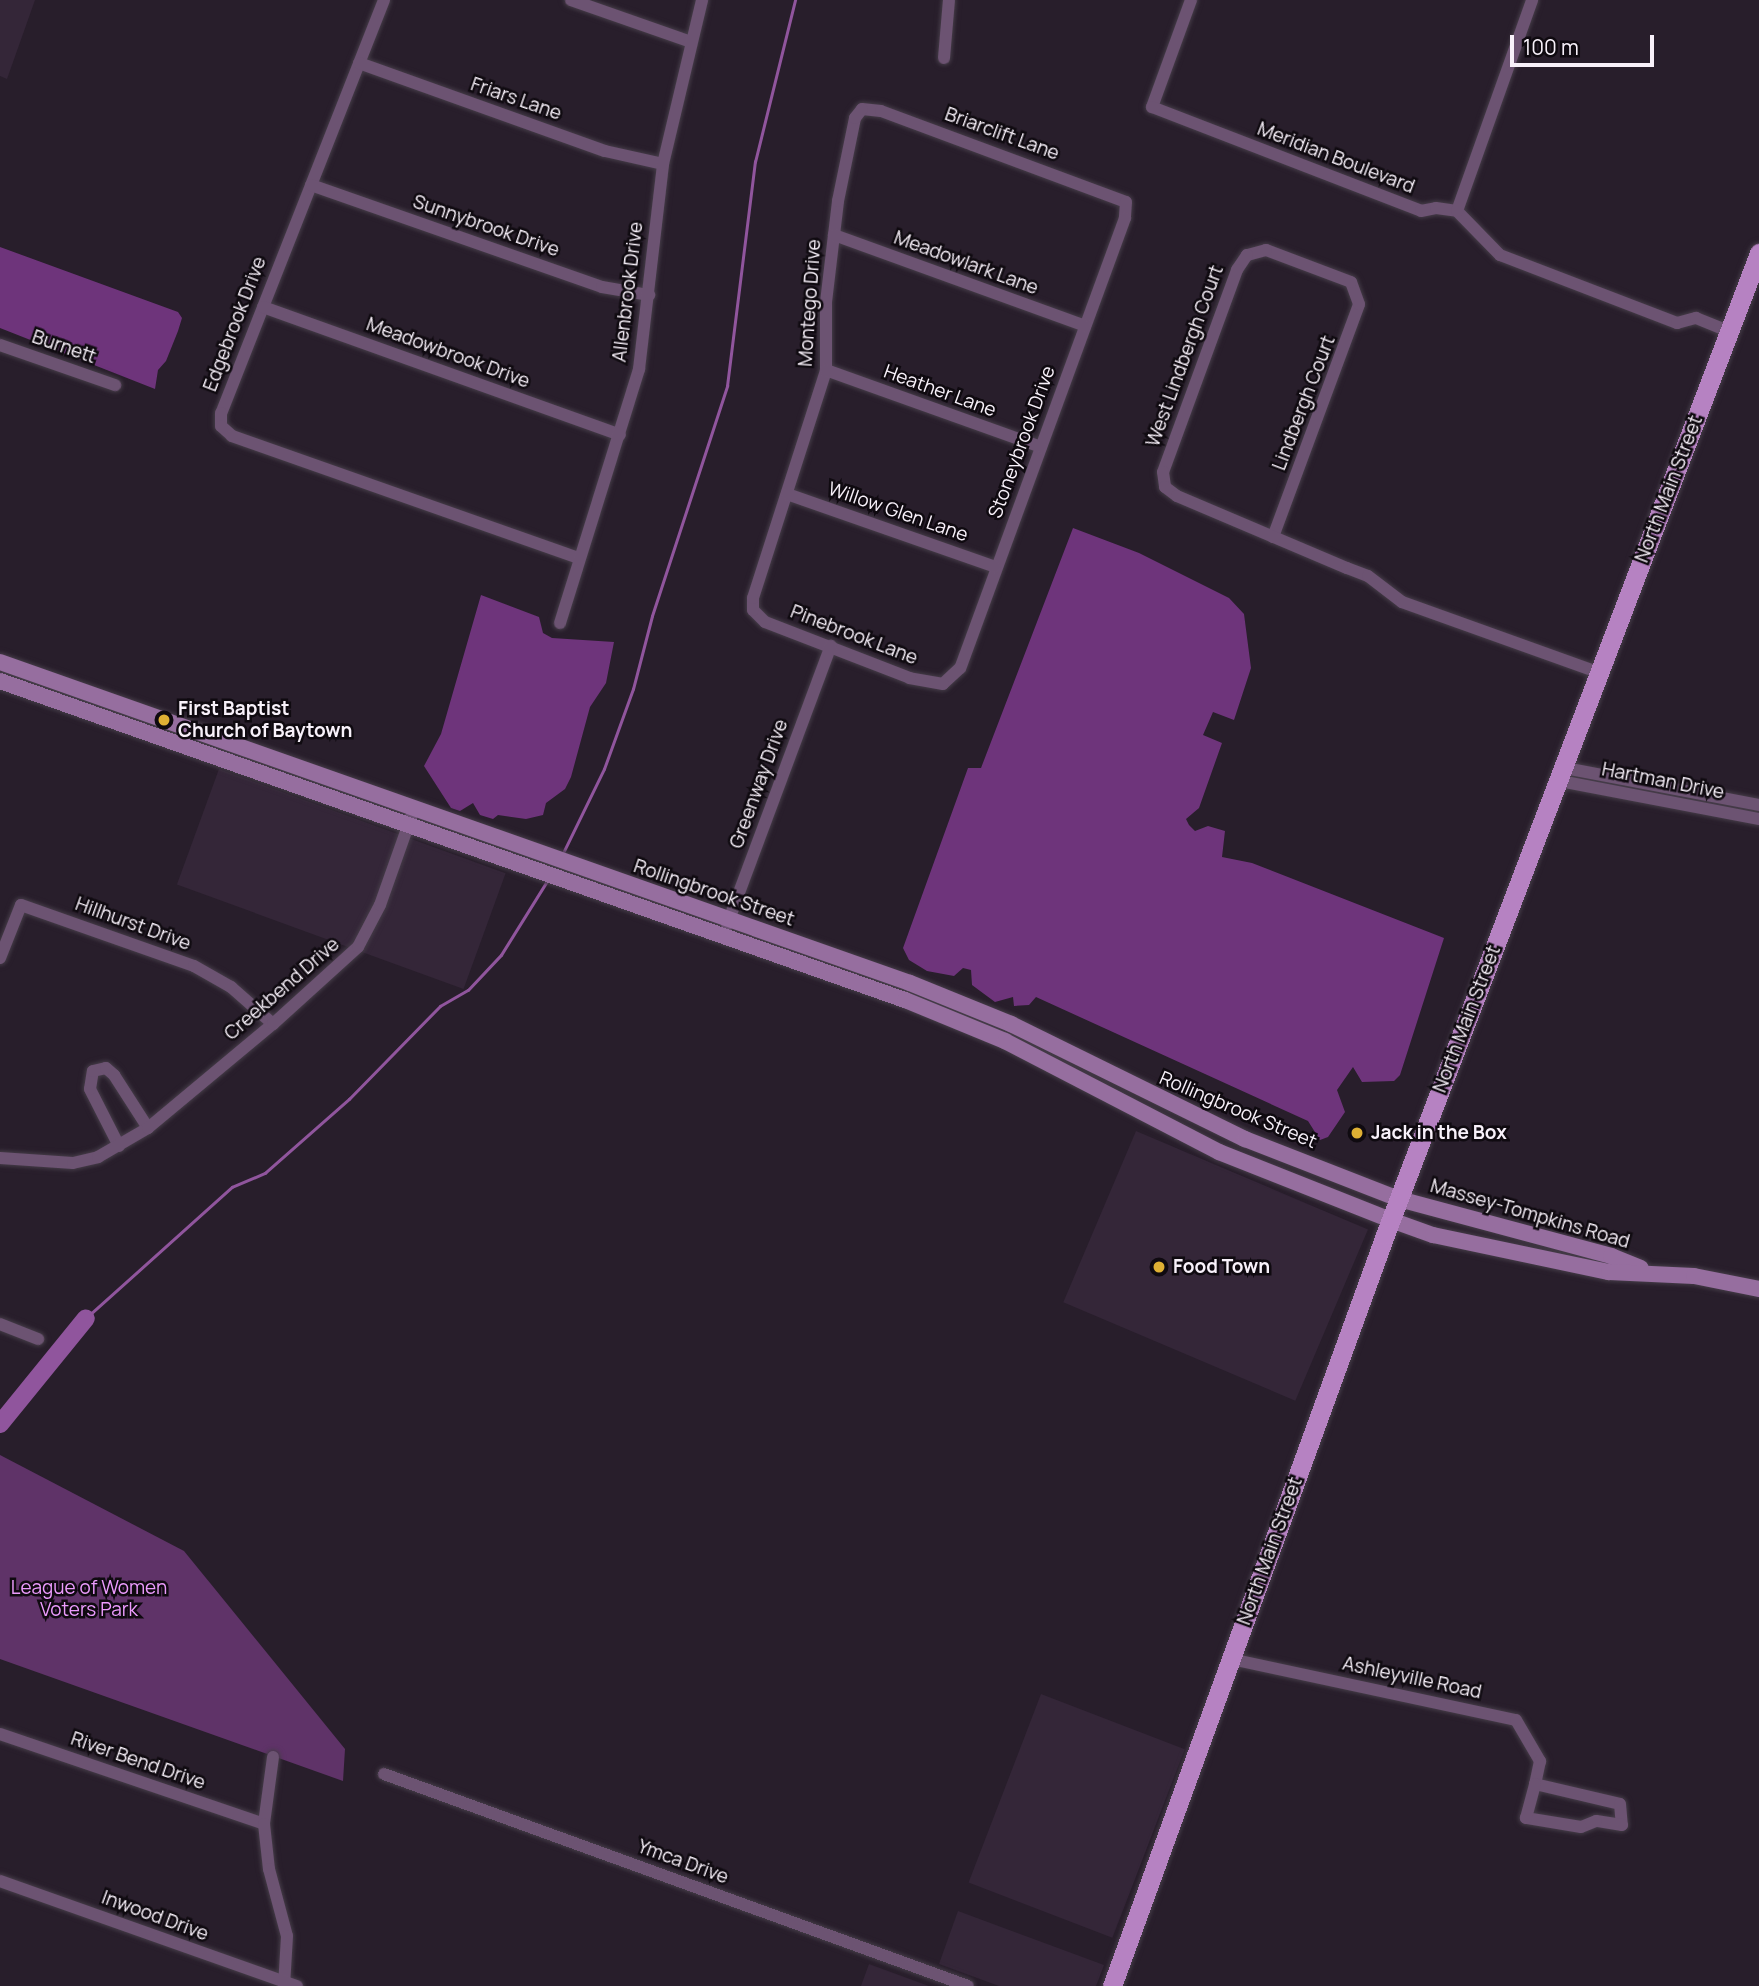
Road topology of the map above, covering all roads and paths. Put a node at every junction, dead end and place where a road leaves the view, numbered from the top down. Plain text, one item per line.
1 (384, 0) edge
2 (571, 0) edge
3 (702, 0) edge
4 (949, 0) edge
5 (1191, 0) edge
6 (1532, 0) edge
7 (691, 42) junction
8 (944, 58) dead end
9 (359, 63) junction
10 (862, 109) joint
11 (663, 164) junction
12 (311, 185) junction
13 (1126, 202) joint
14 (1457, 211) junction
15 (834, 235) junction
16 (1759, 253) edge
17 (1247, 256) joint
18 (649, 295) junction
19 (263, 307) junction
20 (1085, 326) junction
21 (1729, 331) junction
22 (0, 345) edge
23 (826, 370) junction
24 (115, 385) dead end
25 (620, 435) junction
26 (1041, 447) junction
27 (787, 494) junction
28 (1273, 537) junction
29 (579, 558) junction
30 (995, 567) junction
31 (760, 616) joint
32 (560, 623) dead end
33 (831, 646) junction
34 (0, 662) edge
35 (1600, 673) junction
36 (0, 681) edge
37 (937, 684) joint
38 (119, 704) junction
39 (112, 720) junction
40 (266, 764) junction
41 (1562, 775) junction
42 (1704, 802) junction
43 (1759, 805) edge
44 (411, 817) junction
45 (1759, 819) edge
46 (726, 928) junction
47 (0, 958) edge
48 (273, 1024) junction
49 (148, 1128) junction
50 (119, 1146) junction
51 (0, 1158) edge
52 (1399, 1199) junction
53 (1391, 1220) junction
54 (1649, 1272) junction
55 (1759, 1289) edge
56 (0, 1324) edge
57 (38, 1339) dead end
58 (1231, 1659) junction
59 (0, 1734) edge
60 (273, 1757) dead end
61 (384, 1774) dead end
62 (1535, 1784) junction
63 (264, 1824) junction
64 (0, 1881) edge
65 (289, 1985) edge
66 (968, 1986) edge
67 (1112, 1986) edge

1 - 9 street, Edgebrook Drive
2 - 7 street
3 - 7 street, Allenbrook Drive
4 - 8 street
5 - 14 street, Meridian Boulevard
6 - 14 street
7 - 11 street, Allenbrook Drive
9 - 11 street, Friars Lane
9 - 12 street, Edgebrook Drive
10 - 13 street, Briarclift Lane
10 - 15 street, Montego Drive
11 - 18 street, Allenbrook Drive
12 - 18 street, Sunnybrook Drive
12 - 19 street, Edgebrook Drive
13 - 20 street, Stoneybrook Drive
14 - 21 street
15 - 20 street, Meadowlark Lane
15 - 23 street, Montego Drive
16 - 21 main road, North Main Street
17 - 28 street, West Lindbergh Court
17 - 28 street, Lindbergh Court
18 - 25 street, Allenbrook Drive
19 - 25 street, Meadowbrook Drive
19 - 29 street, Edgebrook Drive
20 - 26 street, Stoneybrook Drive
21 - 35 main road, North Main Street
22 - 24 street, Burnett
23 - 26 street, Heather Lane
23 - 27 street, Montego Drive
25 - 29 street, Allenbrook Drive
26 - 30 street, Stoneybrook Drive
27 - 30 street, Willow Glen Lane
27 - 31 street, Montego Drive
28 - 35 street
29 - 32 street, Allenbrook Drive
30 - 37 street, Stoneybrook Drive
31 - 33 street, Pinebrook Lane
33 - 37 street, Pinebrook Lane
33 - 46 street, Greenway Drive
34 - 38 main road, Rollingbrook Street
35 - 41 main road, North Main Street
36 - 39 main road, Rollingbrook Street
38 - 39 main road
38 - 40 main road, Rollingbrook Street
39 - 40 main road, Rollingbrook Street
40 - 44 main road, Rollingbrook Street
41 - 42 street, Hartman Drive
41 - 52 main road, North Main Street
42 - 43 street, Hartman Drive
42 - 45 street, Hartman Drive
44 - 46 main road, Rollingbrook Street
44 - 48 street, Creekbend Drive
46 - 52 main road, Rollingbrook Street
46 - 53 main road, Rollingbrook Street
47 - 48 street, Hillhurst Drive
48 - 49 street, Creekbend Drive
49 - 50 street, Creekbend Drive
49 - 50 street
50 - 51 street, Creekbend Drive
52 - 53 main road, North Main Street
52 - 54 main road, Massey-Tompkins Road
53 - 54 main road, Massey-Tompkins Road
53 - 58 main road, North Main Street
54 - 55 main road, Massey-Tompkins Road
56 - 57 street
58 - 62 street, Ashleyville Road
58 - 67 main road, North Main Street
59 - 63 street, River Bend Drive
60 - 63 street
61 - 66 street, Ymca Drive
62 - 62 street, Ashleyville Road
63 - 65 street
64 - 65 street, Inwood Drive

